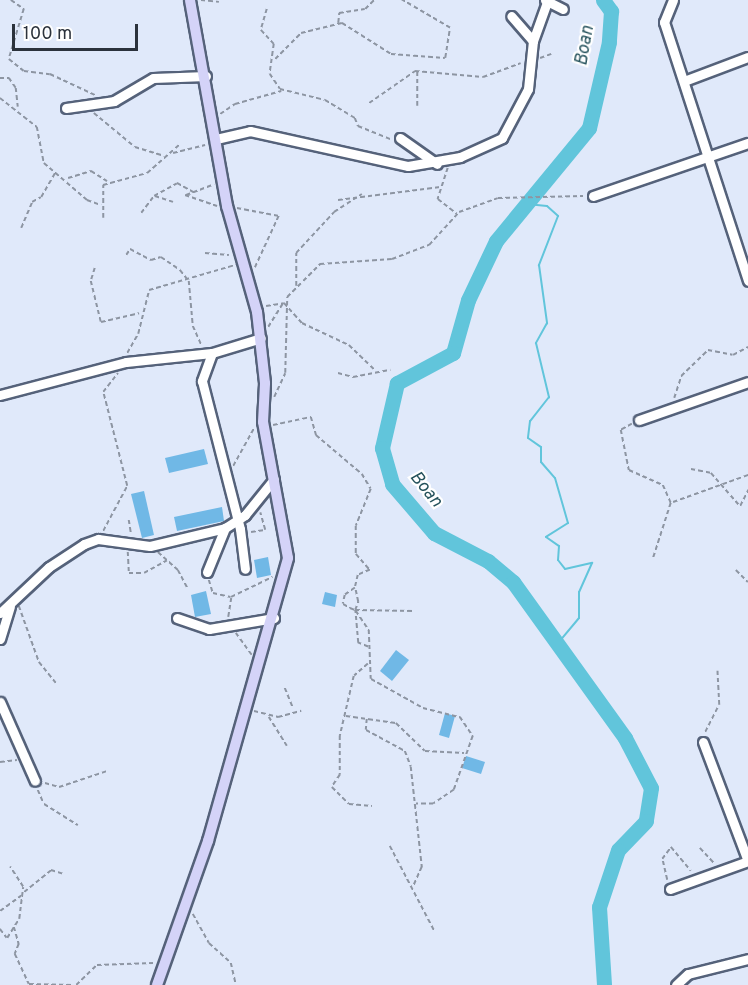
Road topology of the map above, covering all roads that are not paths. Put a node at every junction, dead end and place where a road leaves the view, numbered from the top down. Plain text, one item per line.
1 (190, 0) edge
2 (673, 0) edge
3 (546, 1) edge
4 (563, 9) dead end
5 (511, 15) dead end
6 (533, 41) junction
7 (748, 57) edge
8 (206, 76) junction
9 (684, 81) junction
10 (66, 108) dead end
11 (400, 138) road end
12 (216, 139) junction
13 (748, 143) edge
14 (704, 157) junction
15 (437, 164) junction
16 (593, 196) road end
17 (748, 281) edge
18 (261, 338) junction
19 (212, 353) junction
20 (748, 382) edge
21 (0, 395) edge
22 (639, 420) road end
23 (274, 479) junction
24 (237, 521) junction
25 (225, 528) junction
26 (245, 569) dead end
27 (207, 572) road end
28 (13, 603) junction
29 (0, 613) edge
30 (177, 618) dead end
31 (274, 618) junction
32 (0, 639) edge
33 (0, 702) edge
34 (703, 742) road end
35 (35, 781) road end
36 (748, 861) edge
37 (670, 889) road end
38 (748, 959) edge
39 (158, 985) edge
40 (676, 985) edge

1 - 8 main road
2 - 9 street
3 - 4 street
3 - 6 street
5 - 6 street
6 - 15 street
7 - 9 street
8 - 10 street
8 - 12 main road
9 - 14 street
11 - 15 street
12 - 15 street
12 - 18 main road
13 - 14 street
14 - 16 street
14 - 17 street
18 - 19 street
18 - 23 main road
19 - 21 street
19 - 24 street
20 - 22 street
23 - 24 street
23 - 31 main road
24 - 25 street
24 - 26 street
25 - 27 street
25 - 28 street
28 - 29 street
28 - 32 street
30 - 31 street
31 - 39 main road
33 - 35 street
34 - 36 street
36 - 37 street
38 - 40 street

